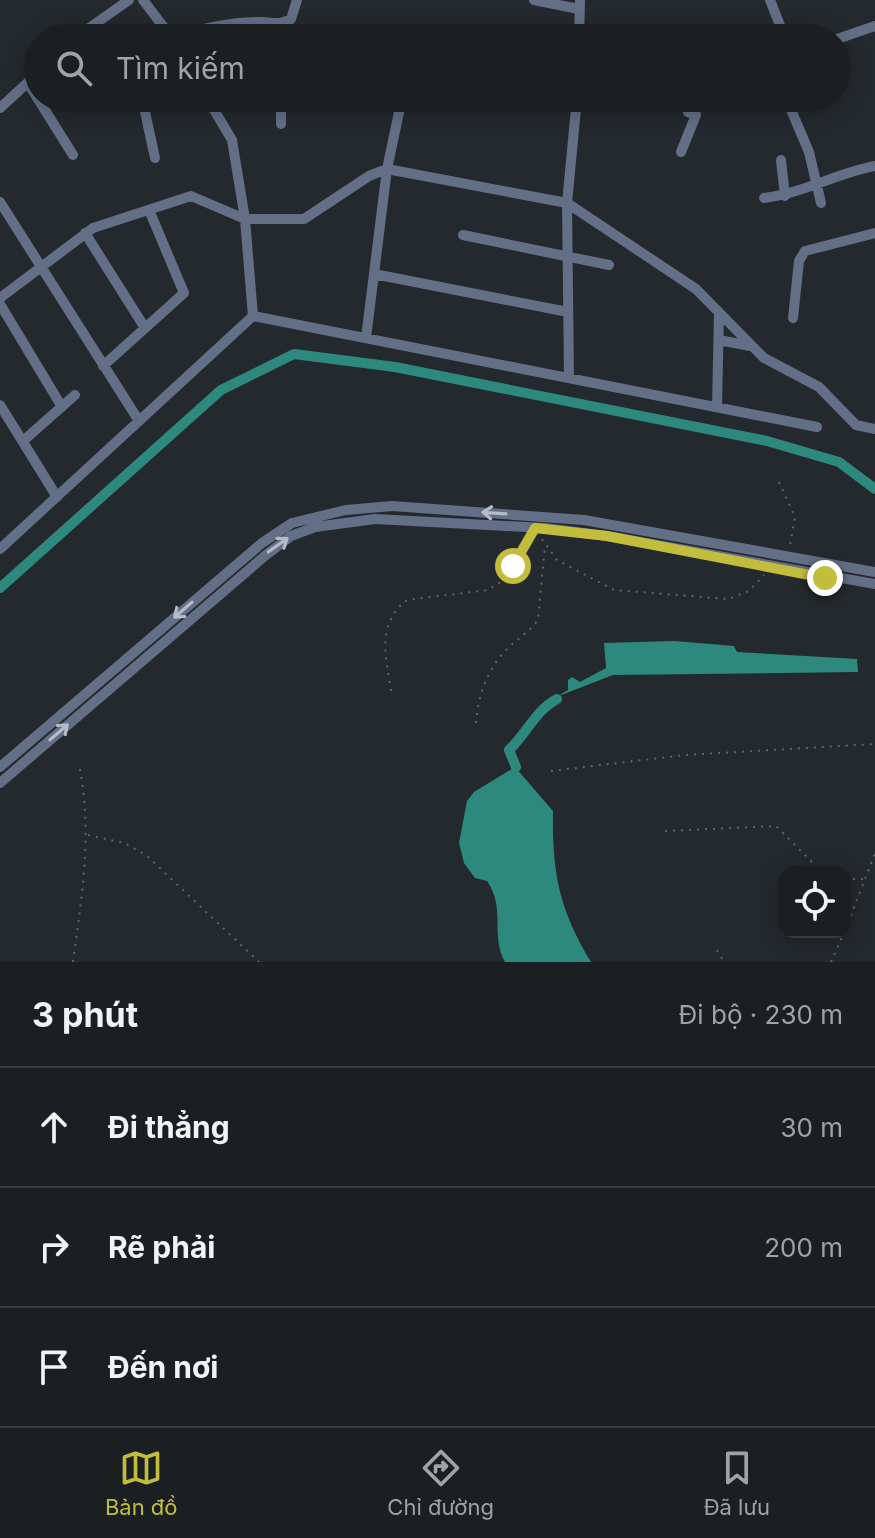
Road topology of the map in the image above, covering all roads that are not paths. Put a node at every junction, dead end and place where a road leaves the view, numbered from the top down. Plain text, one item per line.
1 (129, 0) edge
2 (143, 0) edge
3 (297, 0) edge
4 (534, 0) edge
5 (770, 0) edge
6 (579, 5) edge
7 (95, 24) edge
8 (161, 24) edge
9 (246, 24) edge
10 (273, 24) edge
11 (281, 24) edge
12 (779, 24) edge
13 (875, 26) edge
14 (851, 34) edge
15 (24, 87) edge
16 (0, 108) edge
17 (46, 112) edge
18 (145, 112) edge
19 (215, 112) edge
20 (281, 112) edge
21 (399, 112) edge
22 (576, 112) edge
23 (688, 112) edge
24 (792, 112) edge
25 (281, 124) dead end
26 (681, 152) dead end
27 (73, 155) dead end
28 (155, 158) dead end
29 (781, 160) dead end
30 (875, 166) edge
31 (387, 169) junction
32 (817, 186) junction
33 (785, 196) junction
34 (764, 198) dead end
35 (0, 202) edge
36 (567, 203) junction
37 (821, 203) dead end
38 (149, 210) junction
39 (245, 219) junction
40 (85, 233) junction
41 (875, 233) edge
42 (463, 235) dead end
43 (568, 257) junction
44 (609, 265) dead end
45 (38, 267) junction
46 (374, 274) junction
47 (0, 301) edge
48 (568, 312) junction
49 (719, 313) junction
50 (253, 316) junction
51 (793, 318) dead end
52 (145, 328) junction
53 (366, 338) junction
54 (719, 340) junction
55 (752, 346) junction
56 (103, 366) junction
57 (569, 378) junction
58 (75, 395) dead end
59 (0, 405) edge
60 (62, 407) junction
61 (717, 407) junction
62 (139, 421) junction
63 (817, 427) dead end
64 (875, 429) edge
65 (23, 441) junction
66 (57, 497) junction
67 (536, 516) junction
68 (535, 528) junction
69 (0, 549) edge
70 (772, 555) junction
71 (770, 567) junction
72 (238, 570) junction
73 (875, 572) edge
74 (875, 584) edge
75 (0, 767) edge
76 (0, 783) edge

1 - 7 street
2 - 8 street
3 - 11 street
4 - 6 street
5 - 12 street
9 - 10 street
13 - 14 street
15 - 16 street
17 - 27 street
18 - 28 street
19 - 39 street
20 - 25 street
21 - 31 street
22 - 36 street
23 - 26 street
24 - 32 street
29 - 33 street
30 - 32 street
31 - 36 street
31 - 39 street
31 - 46 street
32 - 33 street
32 - 37 street
33 - 34 street
35 - 45 street
36 - 43 street
36 - 49 street
38 - 39 street
38 - 40 street
38 - 52 street
39 - 50 street
40 - 45 street
40 - 52 street
41 - 51 street
42 - 43 street
43 - 44 street
43 - 48 street
45 - 47 street
45 - 56 street
46 - 48 street
46 - 53 street
47 - 60 street
48 - 57 street
49 - 54 street
49 - 55 street
50 - 53 street
50 - 62 street
52 - 56 street
53 - 57 street
54 - 55 street
54 - 61 street
55 - 64 street
56 - 62 street
57 - 61 street
58 - 60 street
59 - 65 street
60 - 65 street
61 - 63 street
62 - 66 street
65 - 66 street
66 - 69 street
67 - 68 street
67 - 70 street
67 -> 72 street
68 - 71 street
72 -> 68 street
70 - 71 street
70 - 73 street
71 - 74 street
72 -> 75 street
76 -> 72 street

